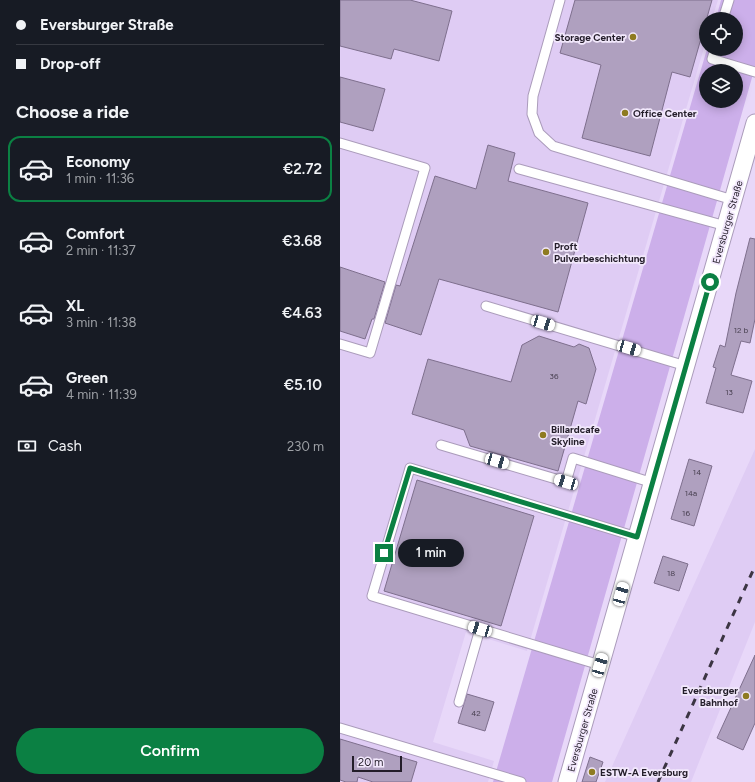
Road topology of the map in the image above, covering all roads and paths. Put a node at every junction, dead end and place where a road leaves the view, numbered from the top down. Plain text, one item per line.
1 (560, 0) edge
2 (729, 0) edge
3 (726, 12) edge
4 (713, 56) edge
5 (755, 72) edge
6 (755, 123) edge
7 (340, 143) edge
8 (519, 168) dead end
9 (733, 200) junction
10 (726, 226) junction
11 (486, 306) dead end
12 (340, 344) edge
13 (686, 366) junction
14 (441, 445) dead end
15 (653, 483) junction
16 (637, 537) junction
17 (480, 629) junction
18 (600, 665) junction
19 (459, 702) dead end
20 (340, 728) edge
21 (521, 782) edge
22 (567, 782) edge

1 - 9 lane
2 - 3 lane
4 - 5 lane
6 - 9 street, Eversburger Straße
7 - 12 lane
8 - 10 lane
9 - 10 street, Eversburger Straße
10 - 13 street, Eversburger Straße
11 - 13 lane
13 - 15 street, Eversburger Straße
14 - 15 lane
15 - 16 street, Eversburger Straße
16 - 17 lane
16 - 18 street, Eversburger Straße
17 - 18 lane
17 - 19 lane
18 - 22 street, Eversburger Straße
20 - 21 lane

